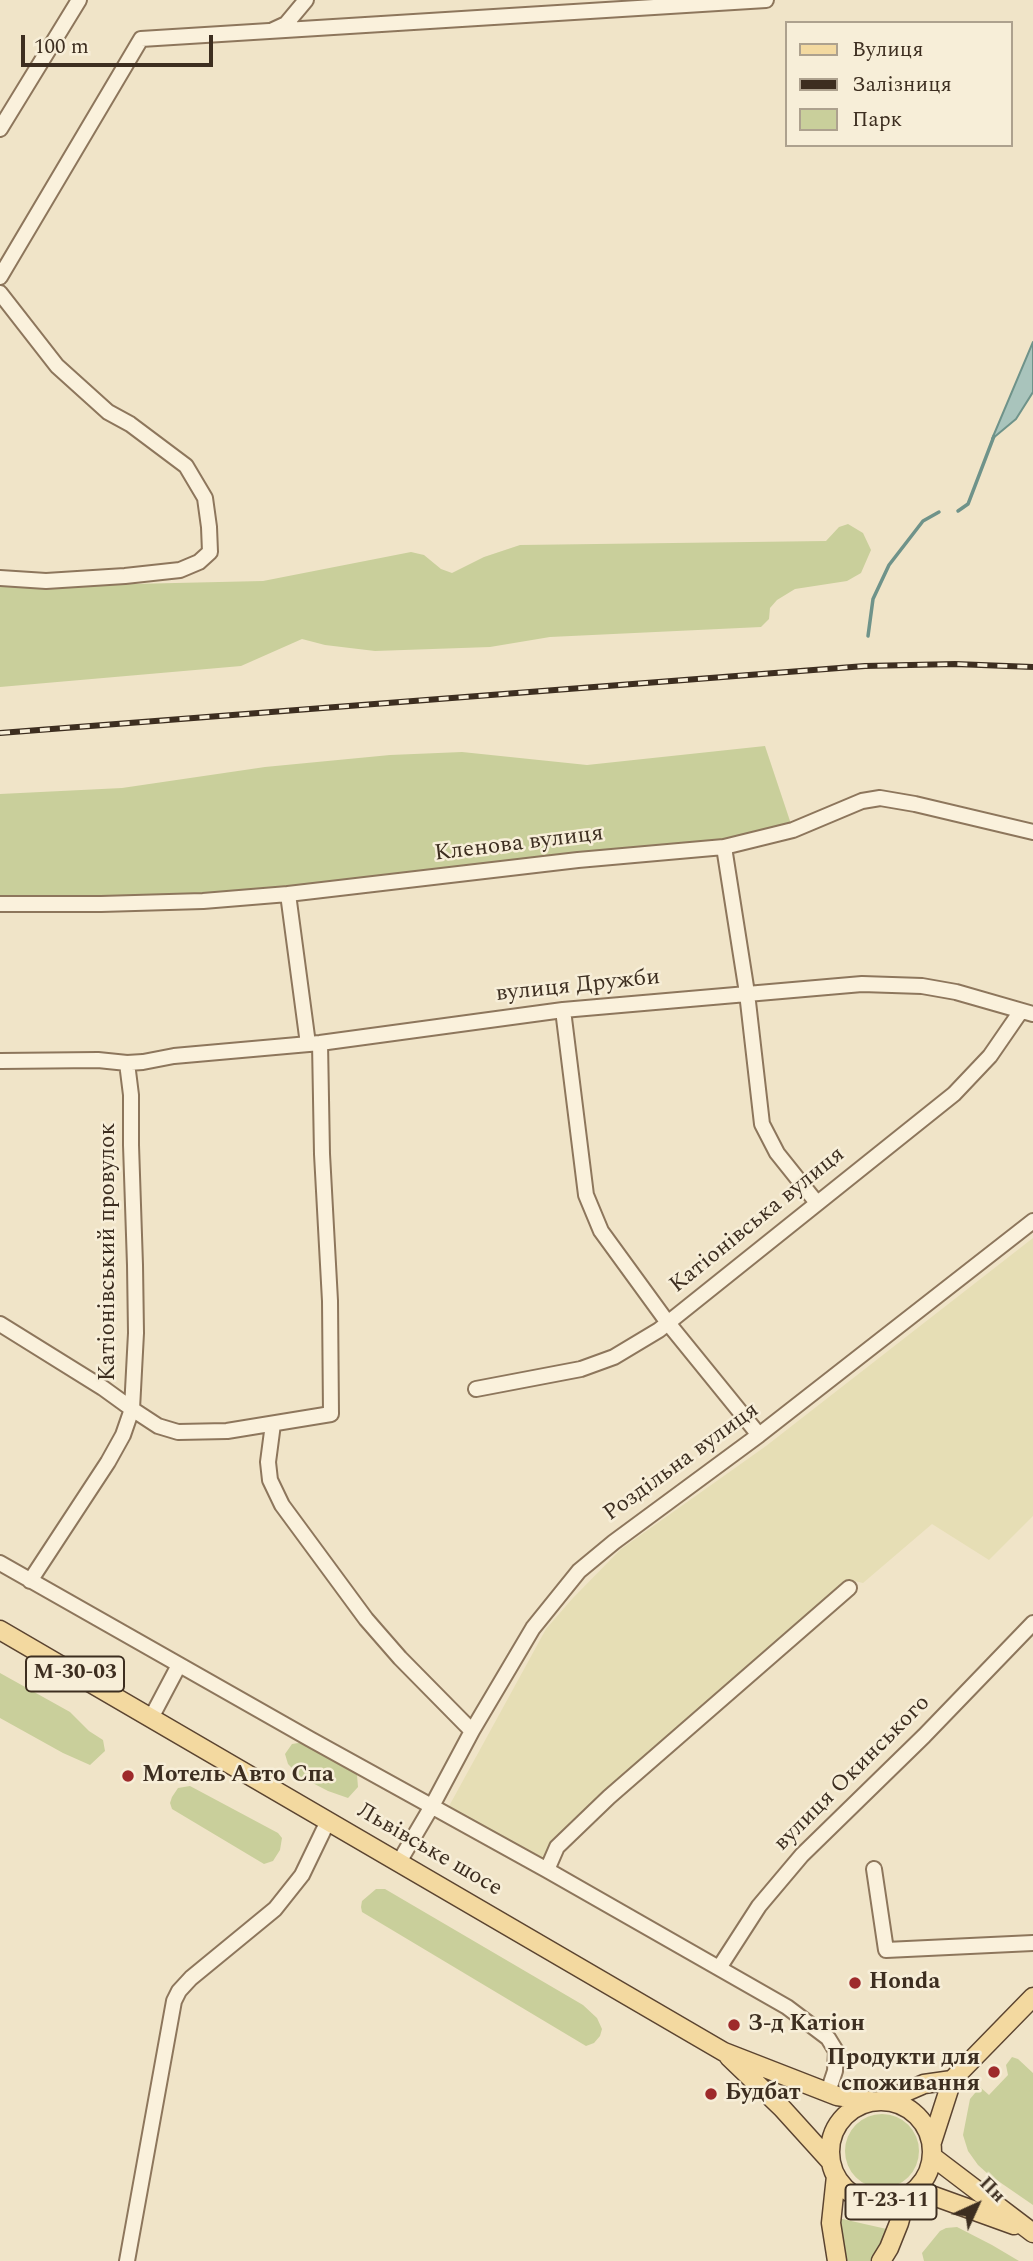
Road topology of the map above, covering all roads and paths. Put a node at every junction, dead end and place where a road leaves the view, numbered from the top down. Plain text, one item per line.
1 (79, 0) edge
2 (306, 0) edge
3 (766, 0) edge
4 (658, 3) edge
5 (271, 31) junction
6 (0, 128) edge
7 (0, 277) edge
8 (0, 293) edge
9 (0, 578) edge
10 (1033, 832) edge
11 (723, 847) junction
12 (288, 894) junction
13 (0, 904) edge
14 (747, 993) junction
15 (563, 1010) junction
16 (1027, 1013) edge
17 (314, 1043) junction
18 (0, 1061) edge
19 (127, 1063) junction
20 (817, 1203) junction
21 (1033, 1221) edge
22 (668, 1323) junction
23 (0, 1324) edge
24 (476, 1389) dead end
25 (132, 1409) junction
26 (273, 1424) junction
27 (758, 1435) junction
28 (0, 1563) edge
29 (30, 1581) junction
30 (849, 1588) dead end
31 (1033, 1623) edge
32 (0, 1630) edge
33 (179, 1665) junction
34 (150, 1718) junction
35 (472, 1731) junction
36 (432, 1806) junction
37 (328, 1821) junction
38 (399, 1862) junction
39 (874, 1869) dead end
40 (547, 1870) junction
41 (1033, 1943) edge
42 (719, 1968) junction
43 (1033, 1997) edge
44 (724, 2052) junction
45 (952, 2080) junction
46 (828, 2092) junction
47 (879, 2101) junction
48 (932, 2149) junction
49 (833, 2169) junction
50 (911, 2193) junction
51 (1032, 2232) edge
52 (127, 2261) edge
53 (837, 2261) edge
54 (881, 2261) edge

1 - 6 street
2 - 5 street
3 - 4 street
4 - 5 street
5 - 7 street
8 - 9 street
10 - 11 street, Кленова вулиця
11 - 12 street, Кленова вулиця
11 - 14 street
12 - 13 street, Кленова вулиця
12 - 17 street
14 - 15 street, вулиця Дружби
14 - 16 street, вулиця Дружби
14 - 20 street
15 - 17 street, вулиця Дружби
15 - 22 street
16 - 20 street, Катіонівська вулиця
17 - 19 street, вулиця Дружби
17 - 26 street
18 - 19 street, вулиця Дружби
19 - 25 street, Катіонівський провулок
20 - 22 street, Катіонівська вулиця
21 - 27 street, Роздільна вулиця
22 - 24 street, Катіонівська вулиця
22 - 27 street
23 - 25 street
25 - 26 street
25 - 29 street, Катіонівський провулок
26 - 35 street
27 - 35 street, Роздільна вулиця
28 - 29 street
29 - 33 street
30 - 40 street
31 - 42 street, вулиця Окинського
32 - 34 main road, Львівське шосе / М-30-03
33 - 34 street
33 - 36 street
34 - 37 main road, Львівське шосе / М-30-03
35 - 36 street, Роздільна вулиця
36 - 38 street, Роздільна вулиця
36 - 40 street
37 - 38 main road, Львівське шосе
37 - 52 street
38 - 44 main road, Львівське шосе
39 - 41 street
40 - 42 street
42 - 46 street
43 - 45 main road, Т-23-11
44 - 46 main road, Львівське шосе
44 - 49 main road, Львівське шосе
45 - 47 main road, Т-23-11
45 - 48 main road, Т-23-11
46 - 47 main road, Львівське шосе
47 - 48 main road
47 - 49 main road, Т-23-11
48 - 50 main road, Т-23-11
48 - 51 main road
49 - 50 main road, Т-23-11
49 - 53 main road, Т-23-11
50 - 51 main road
50 - 54 main road, Т-23-11

